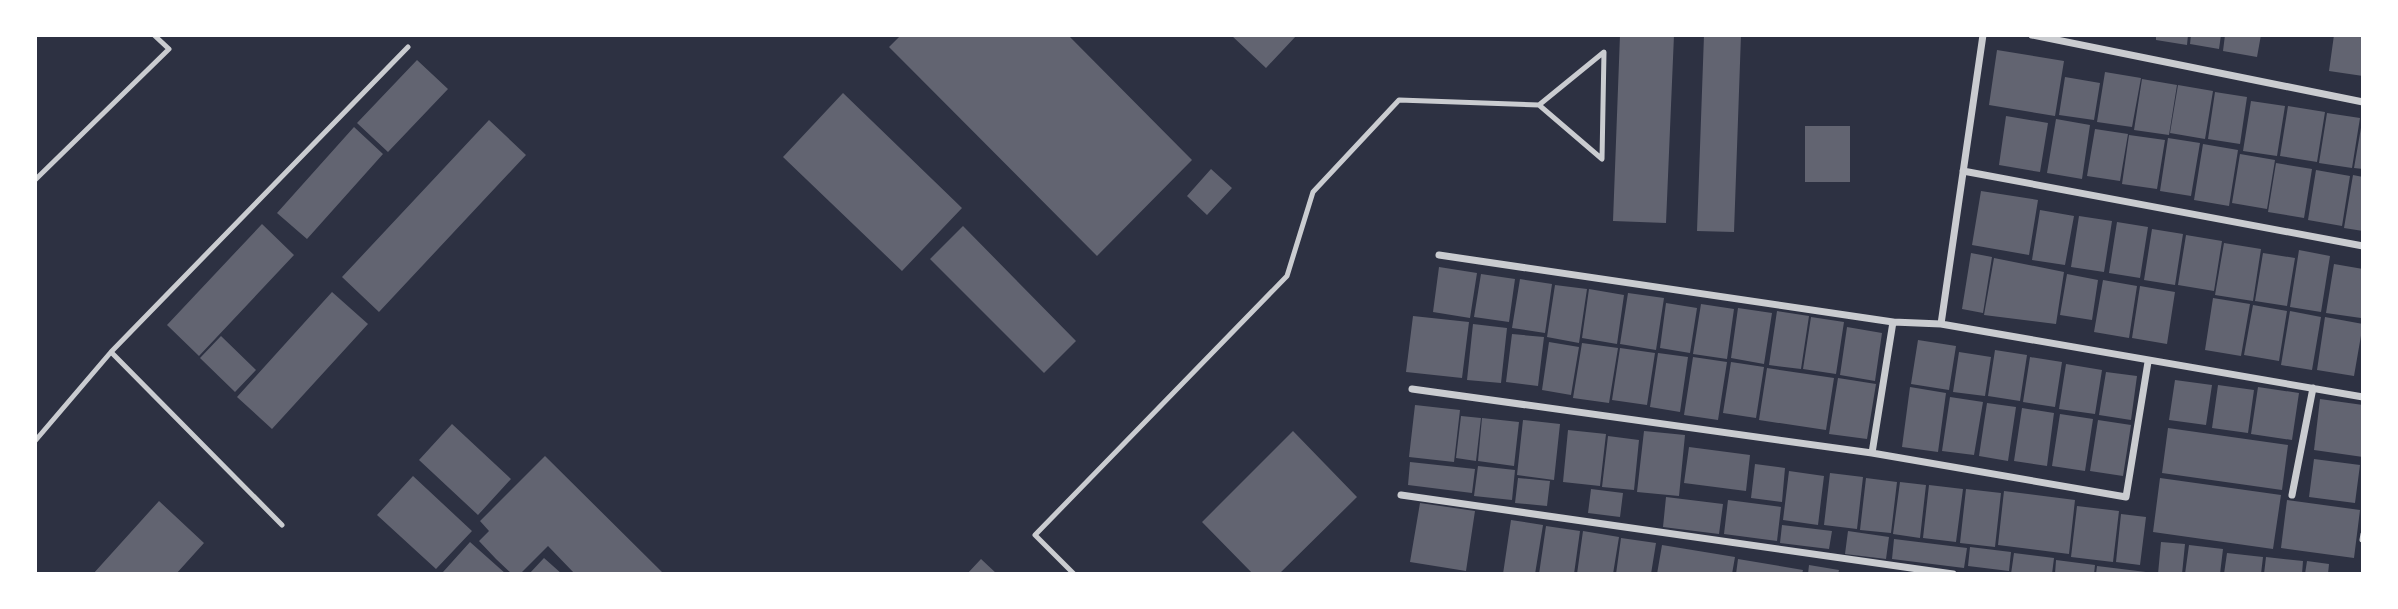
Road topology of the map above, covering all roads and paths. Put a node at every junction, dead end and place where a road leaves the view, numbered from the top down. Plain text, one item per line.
1 (154, 35) edge
2 (1983, 35) edge
3 (2032, 35) edge
4 (408, 47) dead end
5 (2363, 102) edge
6 (1539, 105) junction
7 (1963, 171) junction
8 (35, 180) edge
9 (2363, 246) edge
10 (1439, 255) dead end
11 (1893, 322) junction
12 (1941, 324) junction
13 (111, 352) junction
14 (2148, 362) junction
15 (2313, 388) junction
16 (1412, 389) dead end
17 (2363, 397) edge
18 (35, 441) edge
19 (1872, 453) junction
20 (1401, 495) dead end
21 (2292, 495) dead end
22 (282, 525) dead end
23 (2363, 534) edge
24 (2362, 540) edge
25 (1074, 574) edge
26 (1952, 574) edge

1 - 8 lane
2 - 7 street
3 - 5 street
4 - 13 lane
6 - 6 lane
6 - 25 lane
7 - 9 street
7 - 12 street
10 - 11 street
11 - 12 street
11 - 19 street
12 - 14 street
13 - 18 lane
13 - 22 lane
14 - 15 street
14 - 19 street
15 - 17 street
15 - 21 street
16 - 19 street
20 - 26 street
23 - 24 lane

